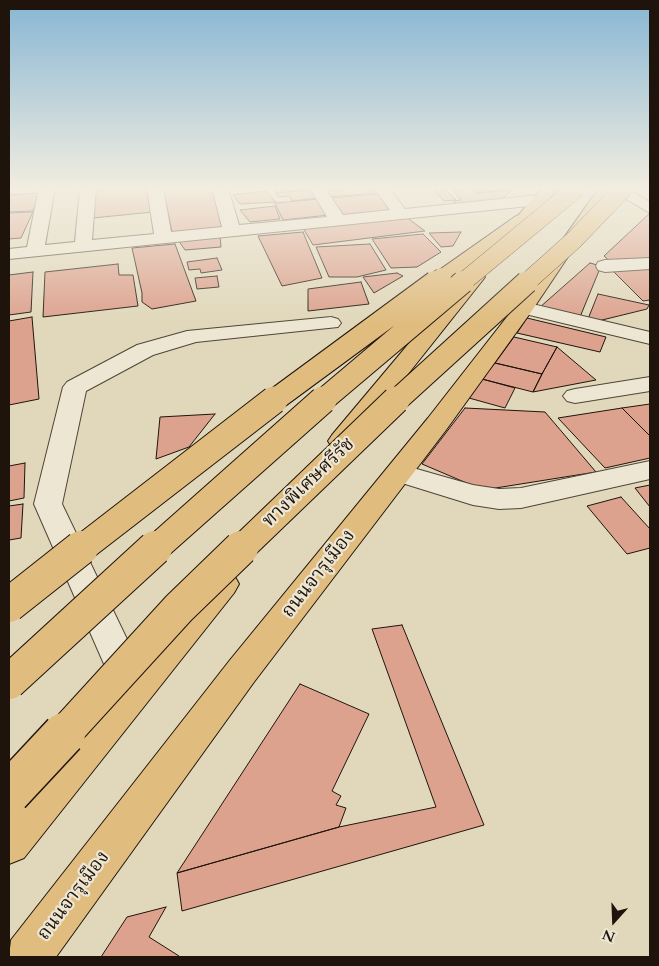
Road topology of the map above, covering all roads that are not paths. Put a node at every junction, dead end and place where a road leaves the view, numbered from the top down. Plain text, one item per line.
1 (38, 233) edge
2 (85, 233) edge
3 (162, 233) edge
4 (211, 233) edge
5 (498, 233) edge
6 (512, 233) edge
7 (523, 233) edge
8 (576, 233) edge
9 (581, 233) edge
10 (163, 238) junction
11 (84, 246) junction
12 (35, 251) junction
13 (9, 254) edge
14 (650, 263) edge
15 (606, 266) dead end
16 (524, 308) junction
17 (331, 323) dead end
18 (650, 338) edge
19 (650, 384) edge
20 (575, 396) dead end
21 (650, 470) edge
22 (399, 473) junction
23 (9, 605) edge
24 (9, 682) edge
25 (134, 691) junction
26 (9, 793) edge
27 (9, 843) edge
28 (28, 957) edge

1 - 12 street
2 - 11 street
3 - 10 street
4 - 10 street
5 - 23 main road, bridge
6 - 25 main road
7 - 24 main road, bridge
8 - 16 main road, ถนนจารุเมือง
9 - 26 main road, ทางพิเศษศรีรัช, bridge
10 - 11 street
11 - 12 street
12 - 13 street
14 - 15 street
16 - 18 street
16 - 22 main road, ถนนจารุเมือง
17 - 25 street
19 - 20 street
21 - 22 street
22 - 28 main road, ถนนจารุเมือง
25 - 27 main road

